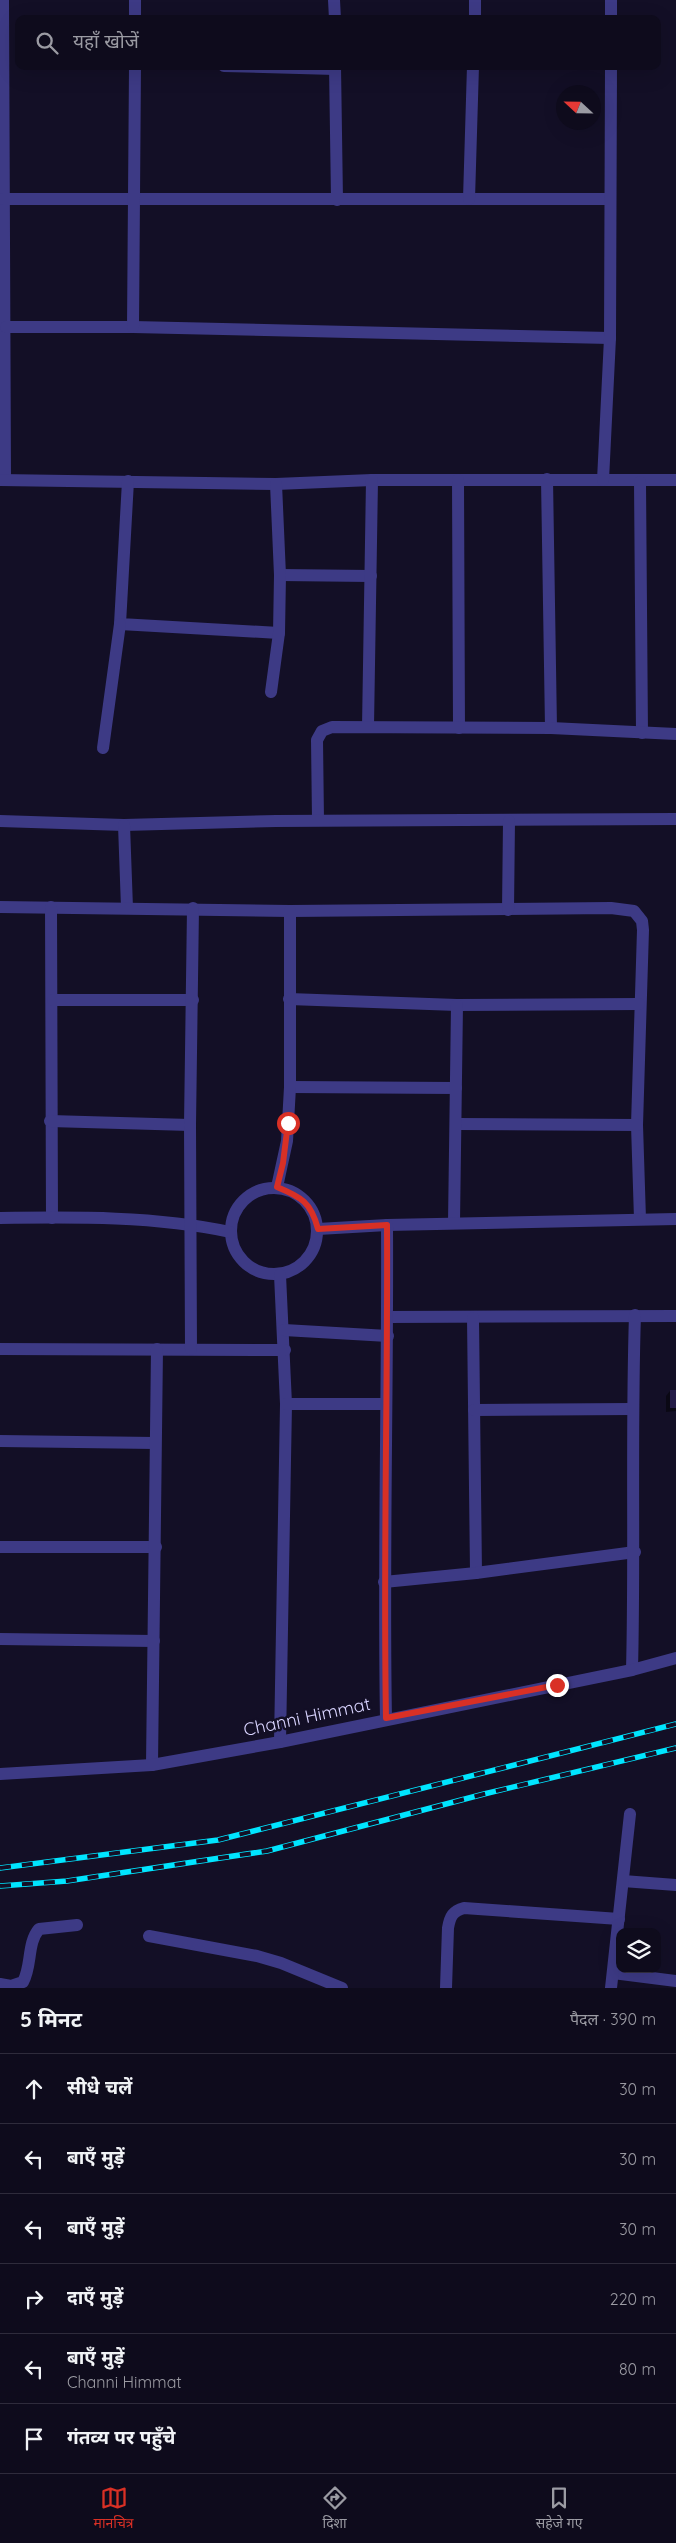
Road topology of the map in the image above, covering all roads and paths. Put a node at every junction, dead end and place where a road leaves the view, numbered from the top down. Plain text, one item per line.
1 (3, 0) edge
2 (135, 0) edge
3 (334, 0) edge
4 (475, 0) edge
5 (611, 0) edge
6 (135, 15) edge
7 (334, 15) edge
8 (474, 15) edge
9 (611, 15) edge
10 (135, 70) edge
11 (335, 70) edge
12 (473, 70) edge
13 (611, 70) edge
14 (3, 199) junction
15 (469, 199) junction
16 (610, 199) junction
17 (134, 200) junction
18 (337, 200) junction
19 (6, 326) junction
20 (133, 327) junction
21 (610, 338) junction
22 (547, 479) junction
23 (2, 480) edge
24 (372, 480) junction
25 (458, 480) junction
26 (603, 480) junction
27 (676, 480) edge
28 (128, 481) junction
29 (640, 482) junction
30 (276, 484) junction
31 (280, 575) junction
32 (371, 576) junction
33 (120, 624) junction
34 (279, 634) junction
35 (271, 692) dead end
36 (368, 727) junction
37 (459, 728) junction
38 (551, 728) junction
39 (642, 733) junction
40 (676, 734) edge
41 (104, 748) dead end
42 (676, 819) edge
43 (318, 820) junction
44 (0, 821) edge
45 (509, 821) junction
46 (124, 825) junction
47 (0, 907) edge
48 (51, 907) junction
49 (127, 908) junction
50 (193, 908) junction
51 (508, 910) junction
52 (290, 911) junction
53 (288, 999) junction
54 (53, 1000) junction
55 (193, 1000) junction
56 (639, 1004) junction
57 (457, 1005) junction
58 (290, 1086) junction
59 (456, 1088) junction
60 (50, 1121) junction
61 (457, 1124) junction
62 (190, 1125) junction
63 (638, 1125) junction
64 (277, 1187) junction
65 (0, 1218) edge
66 (52, 1218) junction
67 (640, 1219) junction
68 (676, 1219) edge
69 (454, 1223) junction
70 (191, 1224) junction
71 (387, 1225) junction
72 (318, 1229) junction
73 (230, 1232) junction
74 (280, 1275) junction
75 (634, 1315) junction
76 (676, 1316) edge
77 (388, 1317) junction
78 (473, 1318) junction
79 (284, 1330) junction
80 (388, 1336) junction
81 (157, 1348) junction
82 (0, 1349) edge
83 (191, 1349) junction
84 (285, 1350) junction
85 (286, 1404) junction
86 (385, 1404) junction
87 (632, 1409) junction
88 (474, 1410) junction
89 (0, 1440) edge
90 (155, 1443) junction
91 (0, 1546) edge
92 (156, 1547) junction
93 (635, 1552) junction
94 (476, 1573) junction
95 (384, 1582) junction
96 (0, 1638) edge
97 (154, 1640) junction
98 (676, 1658) edge
99 (632, 1670) junction
100 (386, 1718) junction
101 (280, 1742) junction
102 (152, 1764) junction
103 (0, 1774) edge
104 (630, 1814) dead end
105 (623, 1881) junction
106 (676, 1886) edge
107 (619, 1919) junction
108 (77, 1925) dead end
109 (149, 1936) dead end
110 (613, 1973) junction
111 (676, 1980) edge
112 (0, 1984) edge
113 (342, 1988) edge
114 (446, 1988) edge
115 (611, 1988) edge

1 - 14 street
2 - 6 street
3 - 7 street
4 - 8 street
5 - 9 street
10 - 17 street
11 - 18 street
12 - 15 street
13 - 16 street
14 - 17 street
14 - 19 street
15 - 16 street
15 - 18 street
16 - 21 street
17 - 18 street
17 - 20 street
19 - 20 street
19 - 23 street
20 - 21 street
21 - 26 street
22 - 25 street
22 - 26 street
22 - 38 street
23 - 28 street
24 - 25 street
24 - 30 street
24 - 32 street
25 - 37 street
26 - 29 street
27 - 29 street
28 - 30 street
28 - 33 street
29 - 39 street
30 - 31 street
31 - 32 street
31 - 34 street
32 - 36 street
33 - 34 street
33 - 41 street
34 - 35 street
36 - 37 street
36 - 43 street
37 - 38 street
38 - 39 street
39 - 40 street
42 - 45 street
43 - 45 street
43 - 46 street
44 - 46 street
45 - 51 street
46 - 49 street
47 - 48 street
48 - 49 street
48 - 54 street
49 - 50 street
50 - 52 street
50 - 55 street
51 - 52 street
51 - 56 street
52 - 53 street
53 - 57 street
53 - 58 street
54 - 55 street
54 - 60 street
55 - 62 street
56 - 57 street
56 - 63 street
57 - 59 street
58 - 59 street
58 - 64 street
59 - 61 street
60 - 62 street
60 - 66 street
61 - 63 street
61 - 69 street
62 - 70 street
63 - 67 street
64 - 72 street
64 - 73 street
65 - 66 street
66 - 70 street
67 - 68 street
67 - 69 street
69 - 71 street
70 - 73 street
70 - 83 street
71 - 72 street
71 - 77 street
72 - 74 street
73 - 74 street
74 - 79 street
75 - 76 street
75 - 78 street
75 - 87 street
77 - 78 street
77 - 80 street
78 - 88 street
79 - 80 street
79 - 84 street
80 - 86 street
81 - 82 street
81 - 83 street
81 - 90 street
83 - 84 street
84 - 85 street
85 - 86 street
85 - 101 street
86 - 95 street
87 - 88 street
87 - 93 street
88 - 94 street
89 - 90 street
90 - 92 street
91 - 92 street
92 - 97 street
93 - 94 street
93 - 99 street
94 - 95 street
95 - 100 street
96 - 97 street
97 - 102 street
98 - 99 street, Channi Himmat
99 - 100 street, Channi Himmat
100 - 101 street, Channi Himmat
101 - 102 street, Channi Himmat
102 - 103 street, Channi Himmat
104 - 105 street
105 - 106 street
105 - 107 street
107 - 110 street
107 - 114 street
108 - 112 street
109 - 113 street
110 - 111 street
110 - 115 street

